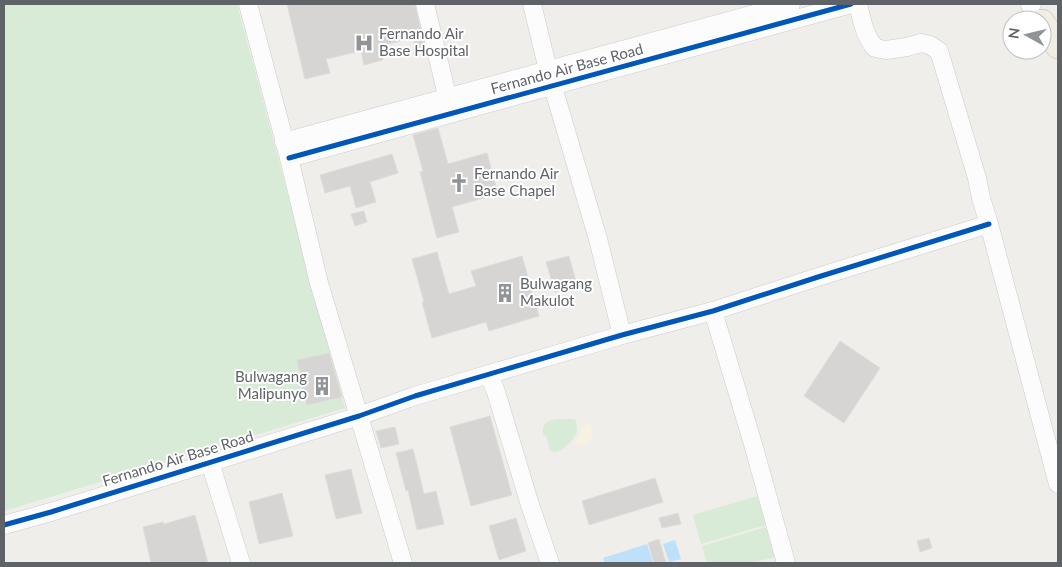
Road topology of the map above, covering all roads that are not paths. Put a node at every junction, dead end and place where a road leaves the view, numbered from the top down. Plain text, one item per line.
1 (248, 4) edge
2 (425, 4) edge
3 (532, 4) edge
4 (791, 4) edge
5 (851, 4) edge
6 (858, 4) edge
7 (737, 27) junction
8 (551, 78) junction
9 (449, 106) junction
10 (287, 150) junction
11 (989, 224) junction
12 (713, 311) junction
13 (622, 335) junction
14 (489, 375) junction
15 (359, 416) junction
16 (210, 462) junction
17 (1058, 484) edge
18 (4, 525) edge
19 (241, 563) edge
20 (403, 563) edge
21 (550, 563) edge
22 (786, 563) edge

1 - 10 street
2 - 9 street
3 - 8 street
4 - 7 street, Fernando Air Base Road
5 - 7 street, Fernando Air Base Road
6 - 11 street
7 - 8 street, Fernando Air Base Road
8 - 9 street, Fernando Air Base Road
8 - 13 street
9 - 10 street, Fernando Air Base Road
10 - 15 street
11 - 12 street, Fernando Air Base Road
11 - 17 street
12 - 13 street, Fernando Air Base Road
12 - 22 street
13 - 14 street, Fernando Air Base Road
14 - 15 street, Fernando Air Base Road
14 - 21 street
15 - 16 street, Fernando Air Base Road
15 - 20 street
16 - 18 street, Fernando Air Base Road
16 - 19 street

